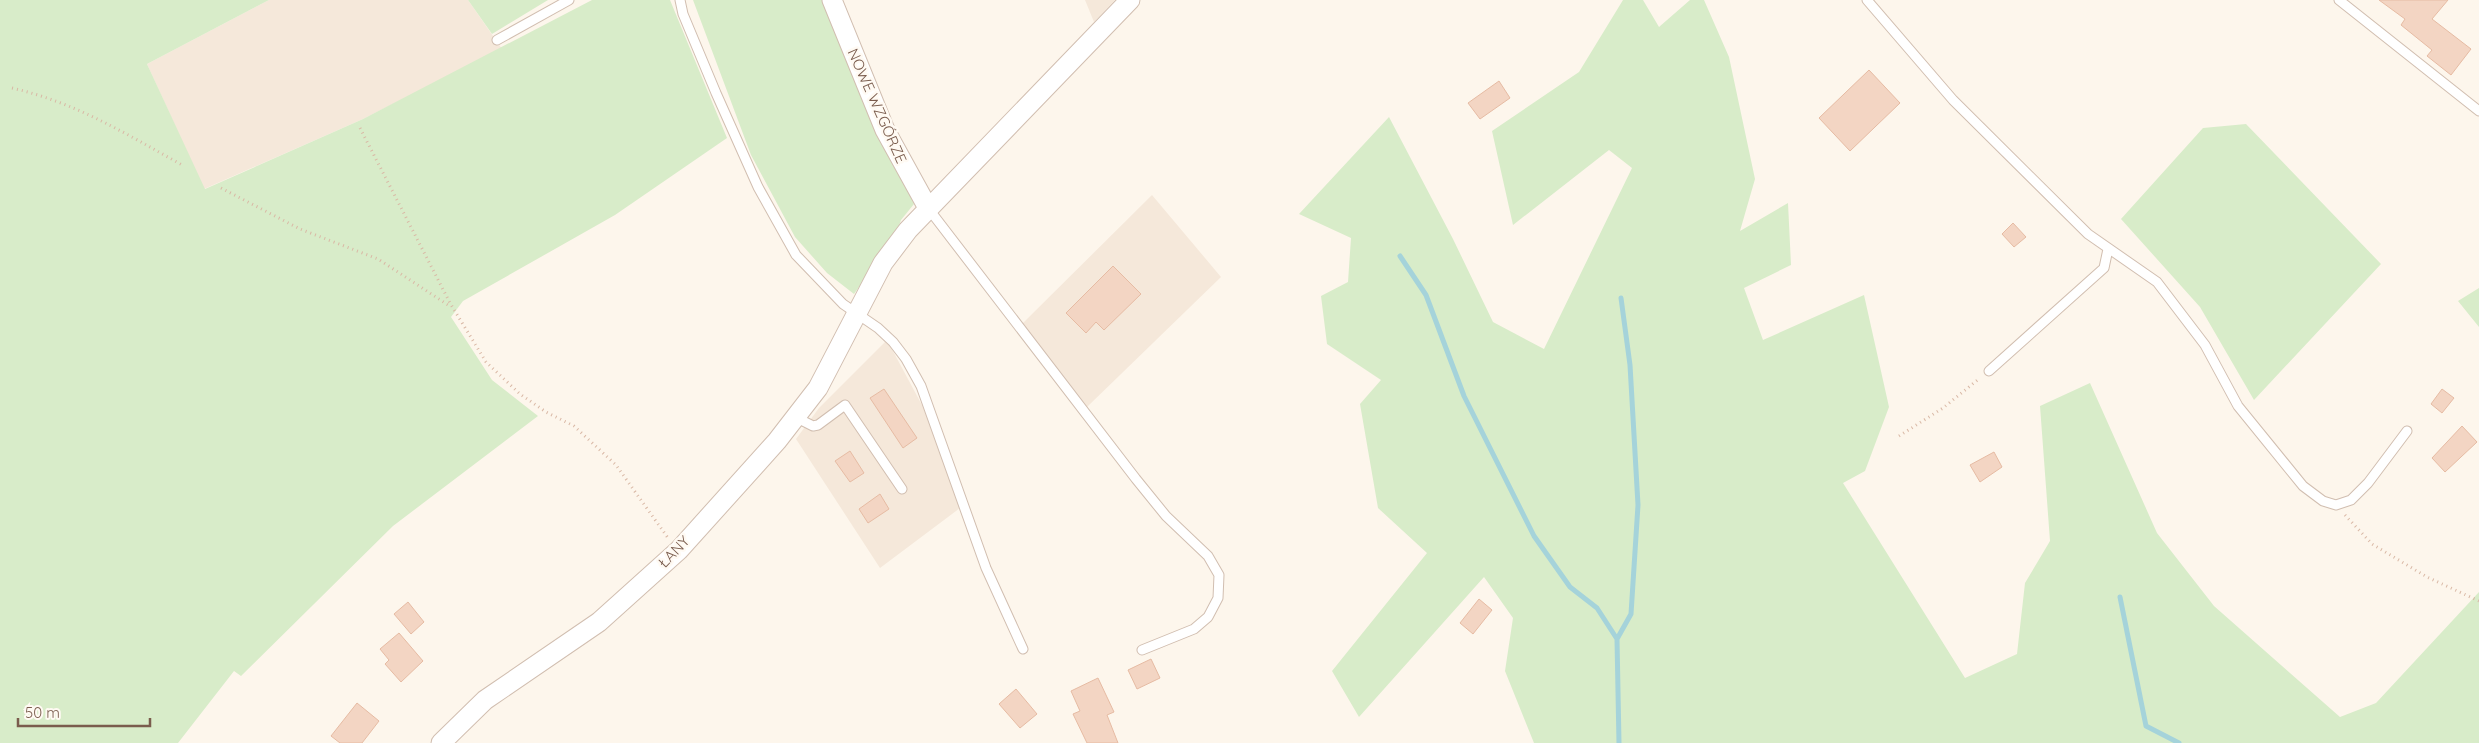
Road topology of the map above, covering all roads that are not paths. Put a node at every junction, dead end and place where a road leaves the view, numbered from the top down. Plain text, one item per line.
1 (569, 0) edge
2 (680, 0) edge
3 (832, 0) edge
4 (1130, 0) edge
5 (1867, 0) edge
6 (2339, 0) edge
7 (498, 40) dead end
8 (2479, 111) edge
9 (928, 208) junction
10 (2108, 249) junction
11 (856, 313) junction
12 (1989, 371) road end
13 (796, 418) junction
14 (2407, 431) dead end
15 (902, 489) dead end
16 (1023, 649) dead end
17 (1142, 650) dead end
18 (445, 741) edge

1 - 7 lane
2 - 11 lane
3 - 9 street, NOWE WZGÓRZE
4 - 9 street, ŁANY
5 - 10 lane
6 - 8 lane
9 - 11 street, ŁANY
9 - 17 lane
10 - 12 lane
10 - 14 lane
11 - 13 street, ŁANY
11 - 16 lane
13 - 15 lane
13 - 18 street, ŁANY

